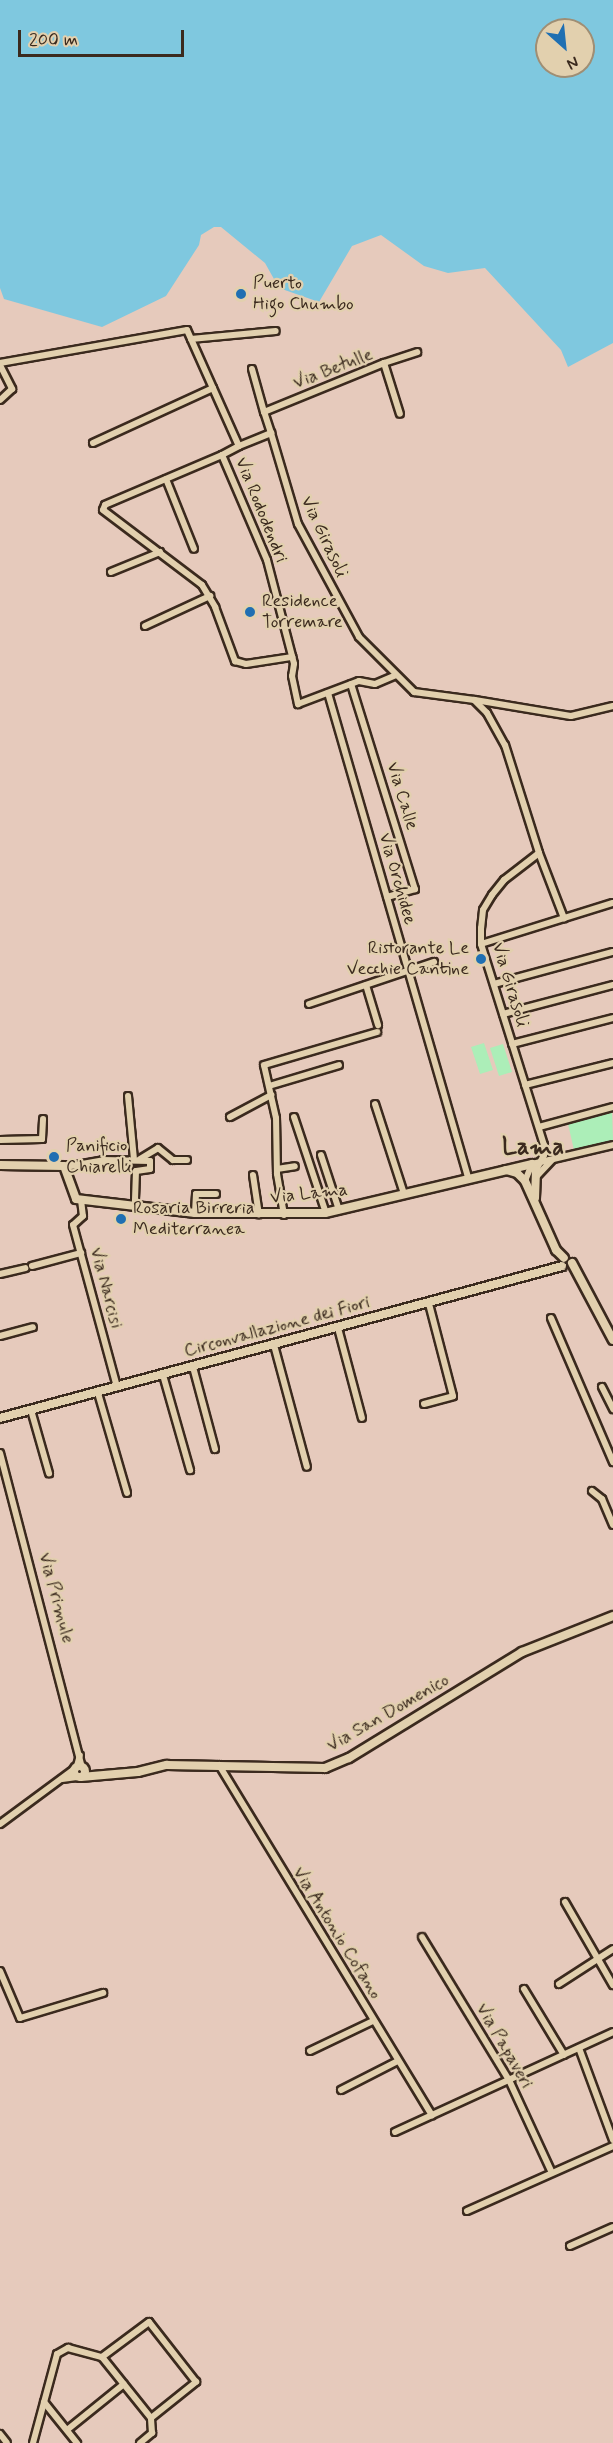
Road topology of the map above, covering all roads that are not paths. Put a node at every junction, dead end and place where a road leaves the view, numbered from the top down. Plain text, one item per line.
1 (276, 331) dead end
2 (191, 339) junction
3 (417, 352) dead end
4 (384, 363) junction
5 (0, 364) edge
6 (252, 369) dead end
7 (213, 388) junction
8 (0, 400) edge
9 (264, 412) junction
10 (400, 414) dead end
11 (270, 433) junction
12 (93, 443) dead end
13 (239, 446) junction
14 (222, 455) junction
15 (166, 479) junction
16 (194, 549) dead end
17 (160, 552) junction
18 (111, 572) dead end
19 (210, 596) junction
20 (145, 626) dead end
21 (292, 657) junction
22 (396, 675) junction
23 (351, 684) junction
24 (328, 693) junction
25 (474, 700) junction
26 (613, 706) edge
27 (540, 853) junction
28 (387, 897) junction
29 (613, 903) edge
30 (564, 918) junction
31 (482, 944) junction
32 (613, 952) edge
33 (434, 962) dead end
34 (407, 972) junction
35 (494, 984) junction
36 (366, 985) junction
37 (613, 985) edge
38 (309, 1004) dead end
39 (503, 1014) junction
40 (613, 1018) edge
41 (512, 1044) junction
42 (613, 1063) edge
43 (339, 1065) dead end
44 (525, 1085) junction
45 (269, 1086) junction
46 (271, 1095) junction
47 (128, 1096) dead end
48 (375, 1104) dead end
49 (613, 1107) edge
50 (230, 1117) dead end
51 (294, 1117) dead end
52 (43, 1119) dead end
53 (539, 1127) junction
54 (0, 1140) edge
55 (613, 1145) edge
56 (321, 1155) dead end
57 (137, 1159) junction
58 (554, 1159) junction
59 (187, 1160) dead end
60 (0, 1165) edge
61 (536, 1165) junction
62 (295, 1166) dead end
63 (65, 1167) junction
64 (278, 1169) junction
65 (500, 1170) junction
66 (253, 1175) dead end
67 (468, 1178) junction
68 (530, 1180) junction
69 (216, 1194) dead end
70 (404, 1194) junction
71 (81, 1200) junction
72 (135, 1204) junction
73 (339, 1210) junction
74 (195, 1213) junction
75 (326, 1213) junction
76 (259, 1215) junction
77 (284, 1215) junction
78 (81, 1253) junction
79 (566, 1262) junction
80 (0, 1274) edge
81 (429, 1304) junction
82 (550, 1318) dead end
83 (33, 1327) dead end
84 (338, 1328) junction
85 (0, 1336) edge
86 (613, 1340) edge
87 (274, 1345) junction
88 (193, 1366) junction
89 (163, 1375) junction
90 (117, 1387) junction
91 (602, 1387) dead end
92 (98, 1393) junction
93 (424, 1404) dead end
94 (613, 1409) edge
95 (32, 1410) junction
96 (0, 1418) edge
97 (362, 1418) dead end
98 (215, 1449) dead end
99 (0, 1454) edge
100 (613, 1462) edge
101 (307, 1467) dead end
102 (190, 1470) dead end
103 (49, 1473) dead end
104 (592, 1491) dead end
105 (127, 1493) dead end
106 (613, 1525) edge
107 (613, 1616) edge
108 (219, 1764) junction
109 (79, 1771) junction
110 (0, 1824) edge
111 (565, 1902) dead end
112 (422, 1937) dead end
113 (613, 1949) edge
114 (597, 1958) junction
115 (0, 1971) edge
116 (559, 1984) dead end
117 (613, 1984) edge
118 (524, 1989) dead end
119 (104, 1993) dead end
120 (373, 2021) junction
121 (613, 2032) edge
122 (579, 2048) junction
123 (310, 2050) dead end
124 (564, 2055) junction
125 (398, 2061) junction
126 (509, 2080) junction
127 (340, 2090) dead end
128 (432, 2115) junction
129 (395, 2132) dead end
130 (613, 2140) edge
131 (613, 2146) edge
132 (552, 2173) junction
133 (467, 2211) dead end
134 (613, 2227) edge
135 (570, 2246) dead end
136 (102, 2357) junction
137 (124, 2384) junction
138 (44, 2402) junction
139 (151, 2418) junction
140 (67, 2430) junction
141 (0, 2434) edge
142 (7, 2443) edge
143 (33, 2443) edge
144 (77, 2443) edge
145 (140, 2443) edge

1 - 2 street
2 - 5 street
2 - 7 street
3 - 4 street
4 - 9 street, Via Betulle
4 - 10 street, Via Betulle
5 - 8 street
6 - 9 street
7 - 12 street
7 - 13 street
9 - 11 street
11 - 13 street
11 - 22 street, Via Girasoli
13 - 14 street, Via Rododendri
14 - 15 street
14 - 21 street, Via Rododendri
15 - 16 street
15 - 17 street
17 - 18 street
17 - 19 street
19 - 20 street
19 - 21 street
21 - 24 street, Via Rododendri
22 - 23 street, Via Rododendri
22 - 25 street, Via Girasoli
23 - 24 street, Via Rododendri
23 - 28 street, Via Calle
24 - 28 street, Via Orchidee
25 - 26 street, Via Girasoli
25 - 27 street
27 - 30 street
27 - 31 street, Via Girasoli
28 - 34 street, Via Orchidee
29 - 30 street
30 - 31 street
31 - 35 street, Via Girasoli
32 - 35 street
33 - 34 street
34 - 36 street
34 - 67 street, Via Orchidee
35 - 39 street, Via Girasoli
36 - 38 street
36 - 45 street
37 - 39 street
39 - 41 street, Via Girasoli
40 - 41 street
41 - 44 street, Via Girasoli
42 - 44 street
43 - 45 street
44 - 53 street, Via Girasoli
45 - 46 street
46 - 50 street
46 - 64 street
47 - 57 street
48 - 70 street
49 - 53 street
51 - 75 street
52 - 54 street
53 - 61 street, Via Girasoli
55 - 58 street
56 - 73 street
57 - 59 street
57 - 63 street
57 - 72 street
58 - 61 street
58 - 68 street
60 - 63 street
61 - 65 street, Via Lama
61 - 68 street
62 - 64 street
63 - 71 street
64 - 77 street
65 - 67 street, Via Lama
65 - 68 street
66 - 76 street
67 - 70 street, Via Lama
68 - 79 street
69 - 74 street
70 - 73 street, Via Lama
71 - 72 street, Via Lama
71 - 78 street, Via Narcisi
72 - 74 street, Via Lama
73 - 75 street, Via Lama
74 - 76 street, Via Lama
75 - 77 street, Via Lama
76 - 77 street, Via Lama
78 - 80 street
78 - 90 street, Via Narcisi
79 - 81 street, Circonvallazione dei Fiori
79 - 86 street
81 - 84 street, Circonvallazione dei Fiori
81 - 93 street
82 - 100 street
83 - 85 street
84 - 87 street, Circonvallazione dei Fiori
84 - 97 street
87 - 88 street, Circonvallazione dei Fiori
87 - 101 street
88 - 89 street, Circonvallazione dei Fiori
88 - 98 street
89 - 90 street, Circonvallazione dei Fiori
89 - 102 street
90 - 92 street, Circonvallazione dei Fiori
91 - 94 street
92 - 95 street, Circonvallazione dei Fiori
92 - 105 street
95 - 96 street, Circonvallazione dei Fiori
95 - 103 street
99 - 109 street, Via Primule
104 - 106 street
107 - 108 street, Via San Domenico
108 - 109 street, Via San Domenico
108 - 120 street, Via Antonio Cofano
109 - 110 street
111 - 114 street
112 - 126 street, Via Papaveri
113 - 114 street
114 - 116 street
114 - 117 street
115 - 119 street
118 - 124 street
120 - 123 street
120 - 125 street, Via Antonio Cofano
121 - 122 street
122 - 124 street
122 - 130 street
124 - 126 street
125 - 127 street
125 - 128 street, Via Antonio Cofano
126 - 128 street
126 - 132 street, Via Papaveri
128 - 129 street
131 - 132 street
132 - 133 street
134 - 135 street
136 - 137 street
136 - 138 street
136 - 139 street
137 - 139 street
137 - 140 street
138 - 140 street
138 - 143 street
139 - 145 street
140 - 144 street
141 - 142 street

